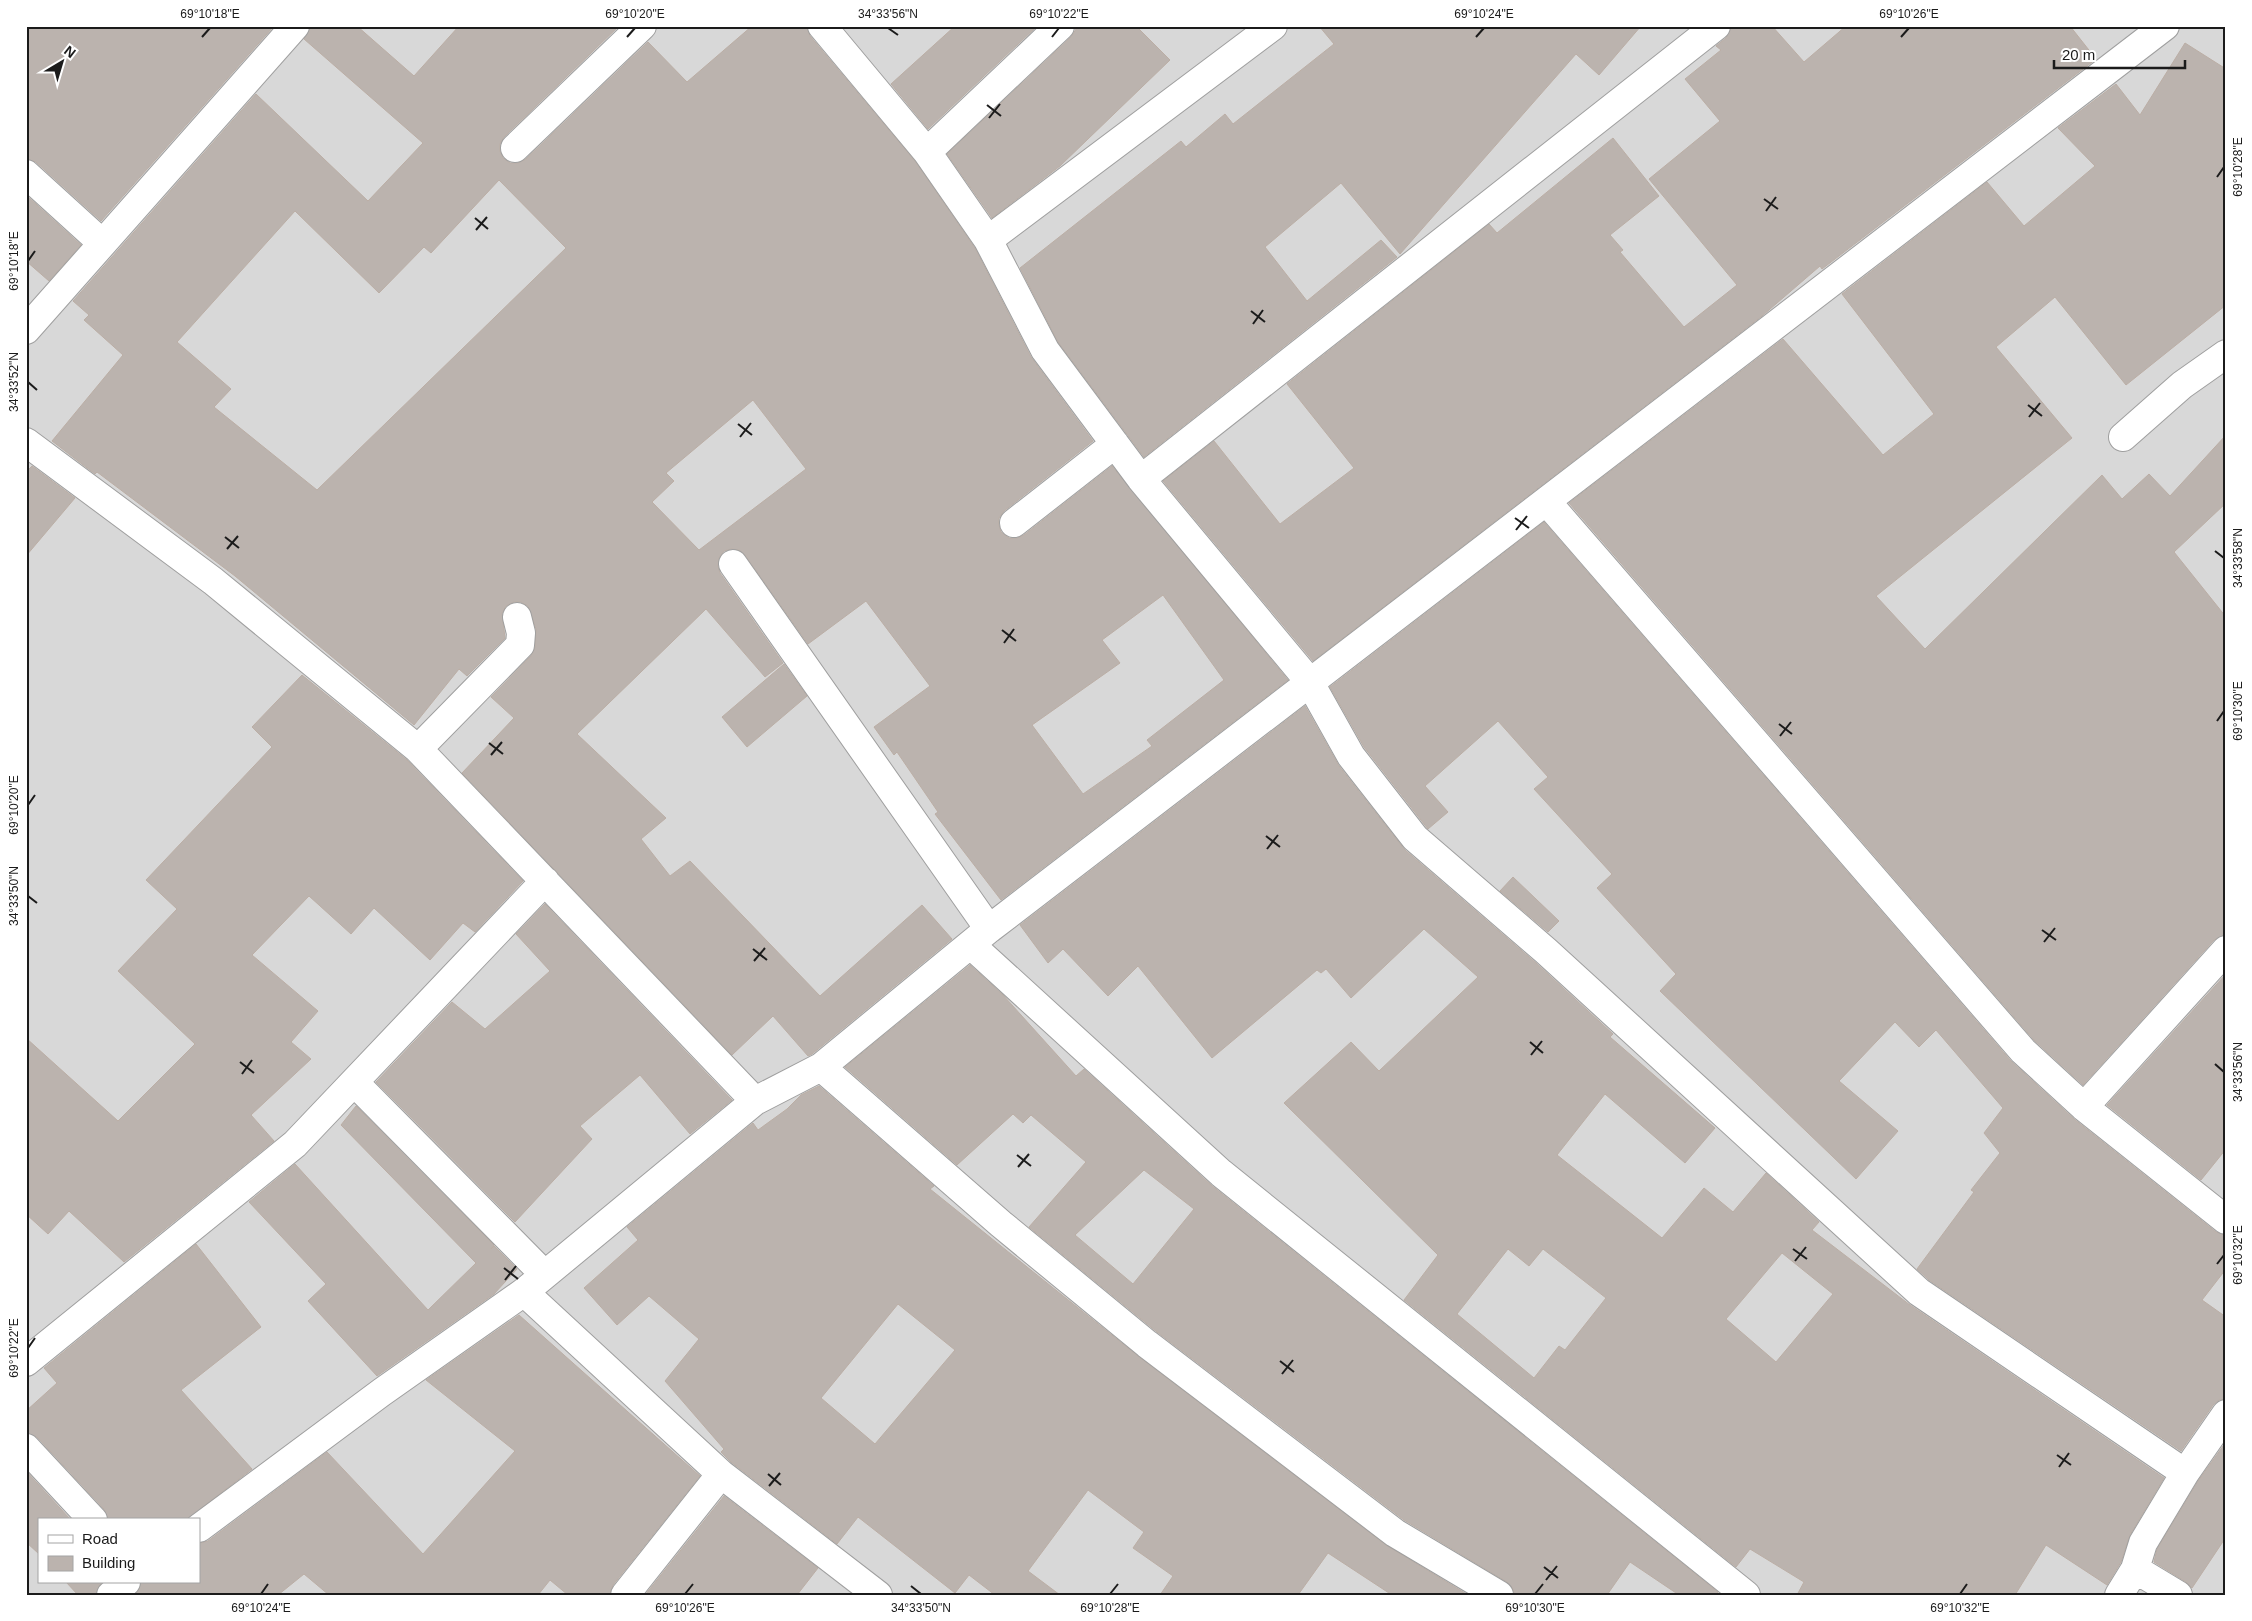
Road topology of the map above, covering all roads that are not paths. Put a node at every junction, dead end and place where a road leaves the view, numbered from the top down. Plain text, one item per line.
1 (295, 26) edge
2 (642, 26) edge
3 (822, 26) edge
4 (1060, 26) edge
5 (1273, 26) edge
6 (1716, 26) edge
7 (2165, 26) edge
8 (514, 148) dead end
9 (927, 152) junction
10 (26, 174) edge
11 (988, 240) junction
12 (102, 243) junction
13 (26, 330) edge
14 (2226, 354) edge
15 (2123, 437) dead end
16 (26, 442) edge
17 (1115, 444) junction
18 (1141, 479) junction
19 (1547, 502) junction
20 (1014, 523) dead end
21 (733, 564) dead end
22 (517, 617) dead end
23 (1309, 681) junction
24 (418, 749) junction
25 (545, 881) junction
26 (980, 937) junction
27 (2226, 950) edge
28 (821, 1067) junction
29 (355, 1083) junction
30 (755, 1101) junction
31 (2084, 1106) junction
32 (2226, 1220) edge
33 (534, 1283) junction
34 (26, 1362) edge
35 (2226, 1414) edge
36 (26, 1448) edge
37 (2185, 1473) junction
38 (721, 1474) junction
39 (91, 1518) edge
40 (200, 1527) edge
41 (2134, 1569) junction
42 (124, 1584) edge
43 (111, 1595) edge
44 (625, 1595) edge
45 (878, 1595) edge
46 (1499, 1595) edge
47 (1746, 1595) edge
48 (2119, 1595) edge
49 (2178, 1595) edge

1 - 12 street
2 - 8 street
3 - 9 street
4 - 9 street
5 - 11 street
6 - 18 street
7 - 19 street
9 - 11 street
10 - 12 street
11 - 17 street
12 - 13 street
14 - 15 street
16 - 24 street
17 - 18 street
17 - 20 street
18 - 23 street
19 - 23 street
19 - 31 street
21 - 26 street
22 - 24 street
23 - 26 street
23 - 37 street
24 - 25 street
25 - 29 street
25 - 30 street
26 - 28 street
26 - 47 street
27 - 31 street
28 - 30 street
28 - 46 street
29 - 33 street
29 - 34 street
30 - 33 street
31 - 32 street
33 - 38 street
33 - 40 street
35 - 37 street
36 - 39 street
37 - 41 street
38 - 44 street
38 - 45 street
41 - 48 street
41 - 49 street
42 - 43 street

